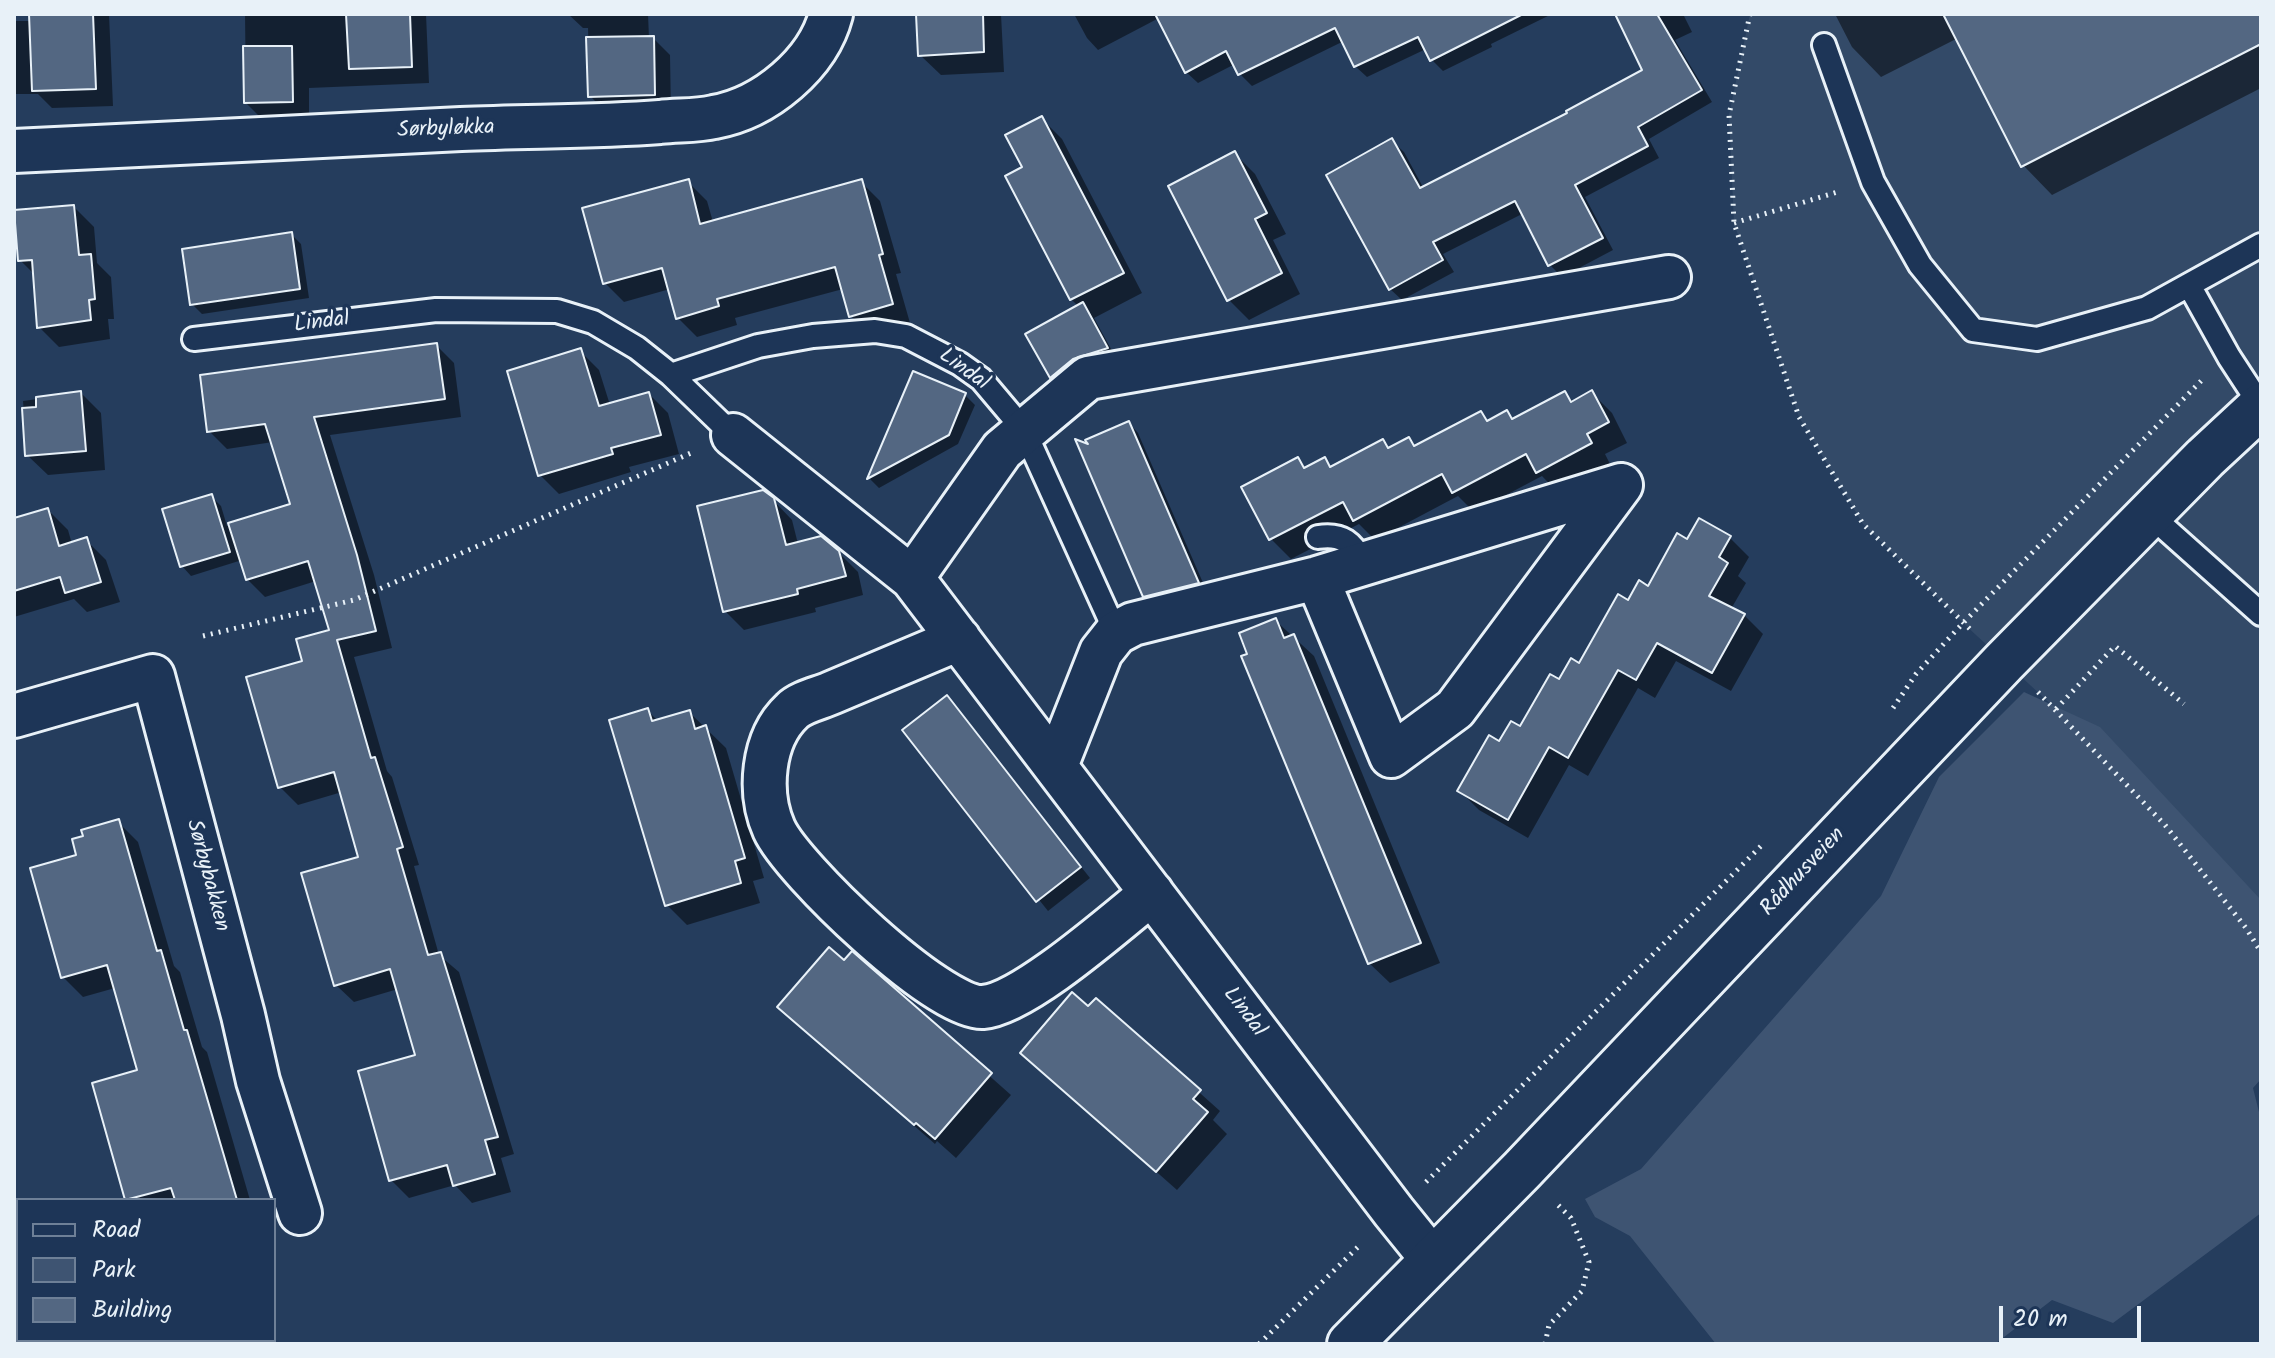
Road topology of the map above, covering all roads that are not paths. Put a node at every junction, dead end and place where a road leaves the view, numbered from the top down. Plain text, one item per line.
1 (831, 14) edge
2 (1824, 45) dead end
3 (14, 151) edge
4 (2261, 245) edge
5 (1669, 277) dead end
6 (2189, 285) junction
7 (194, 339) dead end
8 (671, 375) junction
9 (2261, 406) edge
10 (1024, 430) junction
11 (733, 435) joint
12 (2149, 514) junction
13 (1317, 557) junction
14 (912, 578) junction
15 (2261, 614) edge
16 (1116, 633) junction
17 (959, 639) junction
18 (14, 716) edge
19 (1056, 766) junction
20 (1152, 893) junction
21 (300, 1213) dead end
22 (1432, 1259) junction
23 (1350, 1344) edge

1 - 3 street, Sørbyløkka
2 - 6 lane
4 - 6 lane
5 - 10 street
6 - 9 lane
7 - 8 lane, Lindal
8 - 10 lane, Lindal
8 - 11 lane, Lindal
9 - 12 street, Rådhusveien
10 - 14 street
10 - 16 lane, Lindal
11 - 14 street, Lindal
12 - 15 lane
12 - 22 street, Rådhusveien
13 - 13 street
13 - 16 street
14 - 17 street, Lindal
16 - 19 street
17 - 19 street, Lindal
17 - 20 street
18 - 21 street, Sørbybakken
19 - 20 street, Lindal
20 - 22 street, Lindal
22 - 23 street, Rådhusveien

